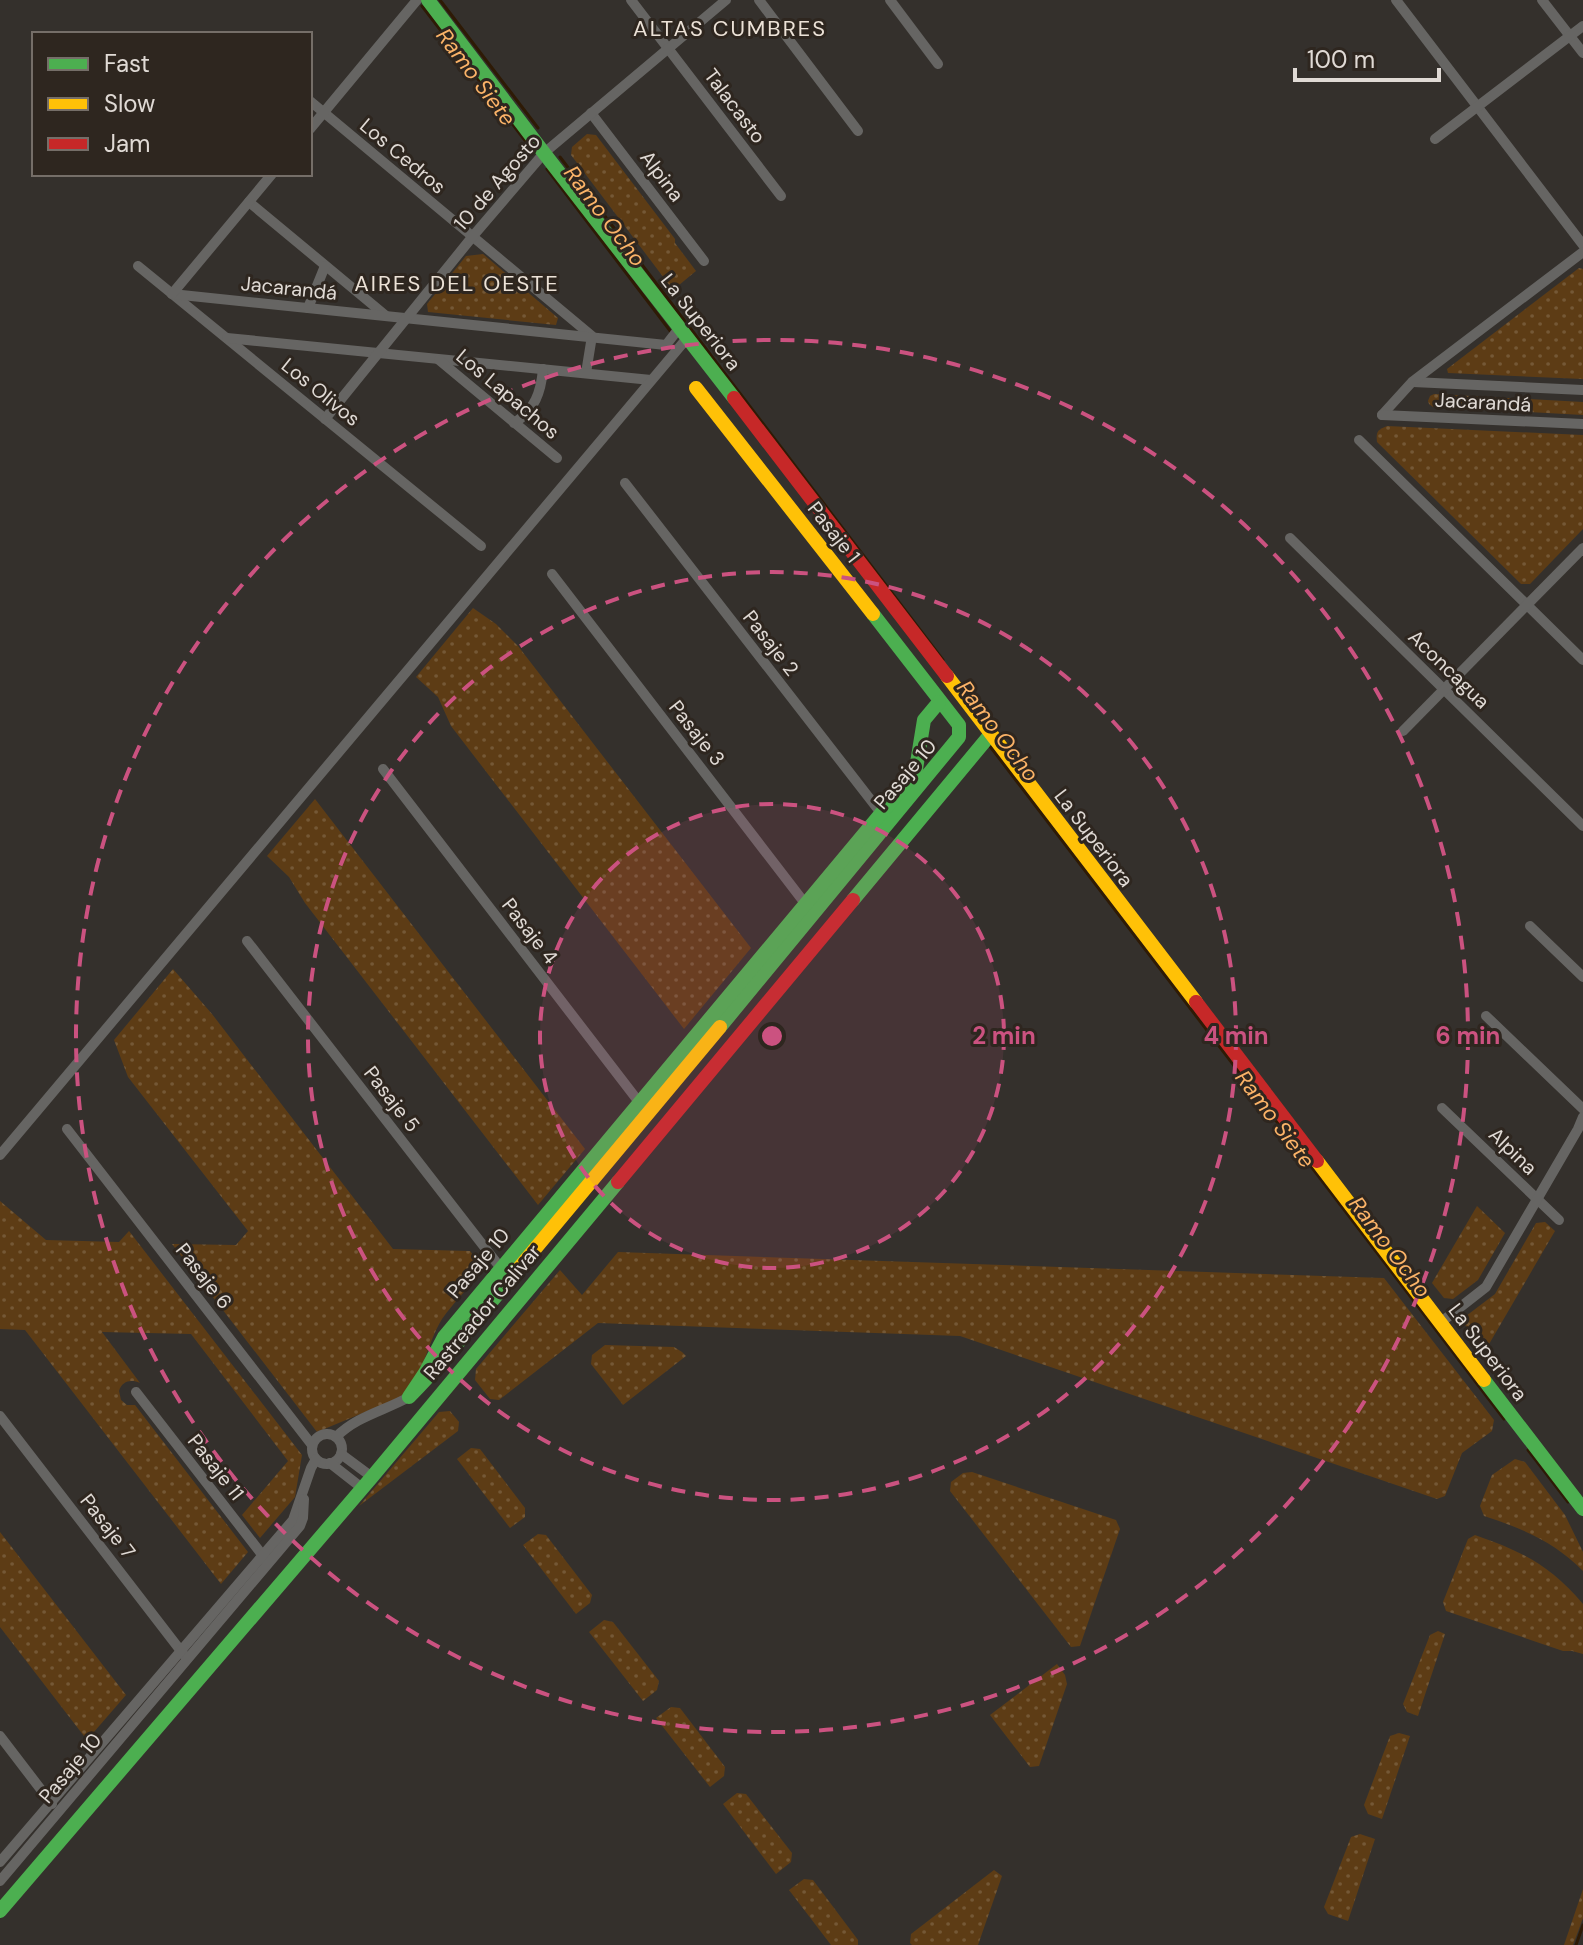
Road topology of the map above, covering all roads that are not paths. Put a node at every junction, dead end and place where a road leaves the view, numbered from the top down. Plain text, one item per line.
1 (417, 0) edge
2 (428, 0) edge
3 (631, 0) edge
4 (726, 0) edge
5 (759, 0) edge
6 (890, 0) edge
7 (1396, 0) edge
8 (1542, 0) edge
9 (1583, 26) edge
10 (1570, 36) junction
11 (668, 49) junction
12 (1583, 53) edge
13 (938, 64) dead end
14 (312, 103) edge
15 (1477, 107) junction
16 (323, 113) junction
17 (591, 113) junction
18 (312, 127) edge
19 (858, 131) dead end
20 (1435, 139) dead end
21 (544, 153) junction
22 (270, 176) edge
23 (781, 196) dead end
24 (249, 202) junction
25 (473, 236) junction
26 (1583, 245) edge
27 (1583, 252) edge
28 (704, 261) dead end
29 (138, 266) dead end
30 (325, 266) junction
31 (172, 294) junction
32 (308, 308) junction
33 (385, 315) junction
34 (407, 317) junction
35 (684, 332) junction
36 (592, 336) junction
37 (225, 337) junction
38 (379, 352) junction
39 (437, 358) junction
40 (543, 369) junction
41 (586, 373) junction
42 (651, 380) junction
43 (1412, 382) junction
44 (696, 388) dead end
45 (1583, 390) edge
46 (325, 419) junction
47 (514, 423) junction
48 (1583, 424) edge
49 (1359, 440) dead end
50 (557, 458) dead end
51 (625, 483) dead end
52 (1290, 538) dead end
53 (481, 546) dead end
54 (1583, 548) edge
55 (552, 574) dead end
56 (1527, 605) junction
57 (1583, 660) edge
58 (1444, 689) junction
59 (939, 702) junction
60 (1403, 731) dead end
61 (990, 735) junction
62 (383, 769) dead end
63 (1583, 808) edge
64 (1574, 817) junction
65 (885, 819) junction
66 (1583, 826) edge
67 (809, 909) junction
68 (1530, 926) dead end
69 (247, 941) dead end
70 (1583, 977) edge
71 (1486, 1016) dead end
72 (1442, 1108) dead end
73 (644, 1109) junction
74 (1583, 1109) edge
75 (1583, 1117) edge
76 (67, 1129) dead end
77 (0, 1155) edge
78 (1537, 1199) junction
79 (1559, 1220) dead end
80 (505, 1273) junction
81 (1440, 1323) junction
82 (136, 1392) dead end
83 (409, 1397) joint
84 (0, 1416) edge
85 (336, 1437) junction
86 (312, 1445) junction
87 (341, 1454) junction
88 (316, 1459) junction
89 (330, 1463) junction
90 (367, 1482) junction
91 (1583, 1509) edge
92 (265, 1560) junction
93 (184, 1655) junction
94 (0, 1736) edge
95 (51, 1802) junction
96 (59, 1812) junction
97 (0, 1862) edge
98 (0, 1881) edge
99 (0, 1911) edge

1 - 16 street
2 - 21 street, La Superiora
3 - 11 street, Talacasto
4 - 11 street, 10 de Agosto
5 - 19 street
6 - 13 street
7 - 15 street
8 - 10 street
9 - 10 street
10 - 12 street
10 - 15 street
11 - 17 street, 10 de Agosto
11 - 23 street, Talacasto
14 - 16 street, Los Cedros
15 - 20 street
15 - 26 street
16 - 18 street
16 - 25 street, Los Cedros
17 - 21 street, 10 de Agosto
17 - 28 street, Alpina
21 - 25 street, 10 de Agosto
21 - 35 street, La Superiora
22 - 24 street
24 - 30 street
24 - 31 street
25 - 34 street, 10 de Agosto
25 - 36 street, Los Cedros
27 - 43 street
29 - 31 street, Los Olivos
30 - 32 street
30 - 33 street
31 - 32 street, Jacarandá
31 - 37 street, Los Olivos
32 - 33 street, Jacarandá
33 - 34 street, Jacarandá
34 - 36 street, Jacarandá
34 - 38 street, 10 de Agosto
35 - 36 street, Jacarandá
35 - 42 street
35 - 61 street, La Superiora
36 - 41 street
37 - 38 street
37 - 46 street, Los Olivos
38 - 39 street
38 - 46 street, 10 de Agosto
39 - 40 street
39 - 47 street, Los Lapachos
40 - 41 street
40 - 47 street
41 - 42 street
42 - 77 street
43 - 45 street, Jacarandá
43 - 48 street, Jacarandá
44 - 59 street, Pasaje 1
46 - 53 street, Los Olivos
47 - 50 street, Los Lapachos
49 - 56 street
51 - 65 street, Pasaje 2
52 - 58 street, Aconcagua
54 - 56 street
55 - 67 street, Pasaje 3
56 - 57 street
56 - 58 street
58 - 60 street
58 - 64 street, Aconcagua
59 - 65 street, Pasaje 10
59 - 65 street, Pasaje 10
61 - 81 street, La Superiora
61 - 90 street, Rastreador Calivar
62 - 73 street, Pasaje 4
63 - 64 street
64 - 66 street, Aconcagua
65 - 67 street, Pasaje 10
67 - 73 street, Pasaje 10
68 - 70 street
69 - 80 street, Pasaje 5
71 - 74 street
72 - 78 street, Alpina
73 - 80 street, Pasaje 10
75 - 78 street
76 - 86 street, Pasaje 6
78 - 79 street, Alpina
78 - 81 street
80 - 83 street, Pasaje 10
81 - 91 street, La Superiora
82 - 92 street, Pasaje 11
83 - 85 street, Pasaje 10
84 - 93 street, Pasaje 7
85 - 86 street
85 - 87 street
86 - 88 street
87 - 89 street
87 - 90 street
88 - 89 street
88 - 92 street, Pasaje 10
89 - 90 street
90 - 99 street, Rastreador Calivar
92 - 93 street, Pasaje 10
93 - 95 street, Pasaje 10
93 - 96 street, Pasaje 10
94 - 95 street
95 - 96 street
95 - 97 street, Pasaje 10
96 - 98 street, Pasaje 10

